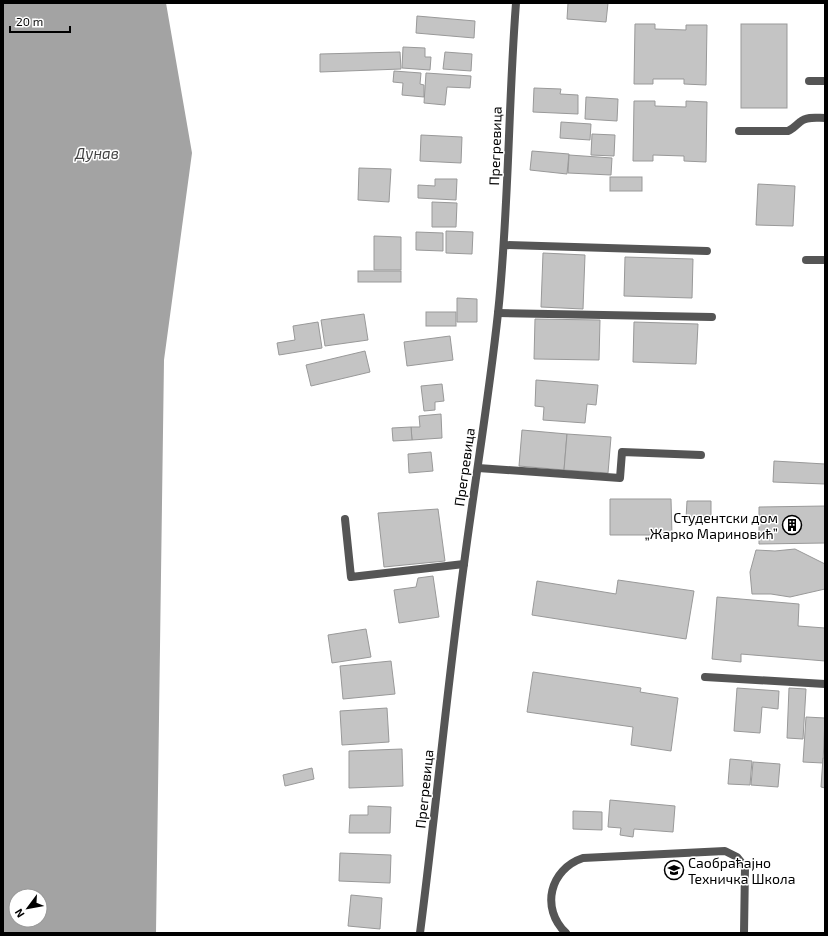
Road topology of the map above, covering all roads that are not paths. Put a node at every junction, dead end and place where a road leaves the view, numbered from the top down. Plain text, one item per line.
1 (516, 3) edge
2 (809, 81) dead end
3 (825, 81) edge
4 (825, 118) edge
5 (739, 131) dead end
6 (504, 245) junction
7 (707, 251) dead end
8 (806, 260) dead end
9 (825, 260) edge
10 (498, 313) junction
11 (712, 317) dead end
12 (701, 455) dead end
13 (478, 468) junction
14 (345, 519) dead end
15 (464, 564) junction
16 (705, 677) dead end
17 (825, 684) edge
18 (420, 933) edge
19 (566, 933) edge
20 (744, 933) edge

1 - 6 street, Прегревица
2 - 3 street
4 - 5 street
6 - 7 street
6 - 10 street, Прегревица
8 - 9 street
10 - 11 street
10 - 13 street, Прегревица
12 - 13 street
13 - 15 street, Прегревица
14 - 15 street
15 - 18 street, Прегревица
16 - 17 street
19 - 20 street

